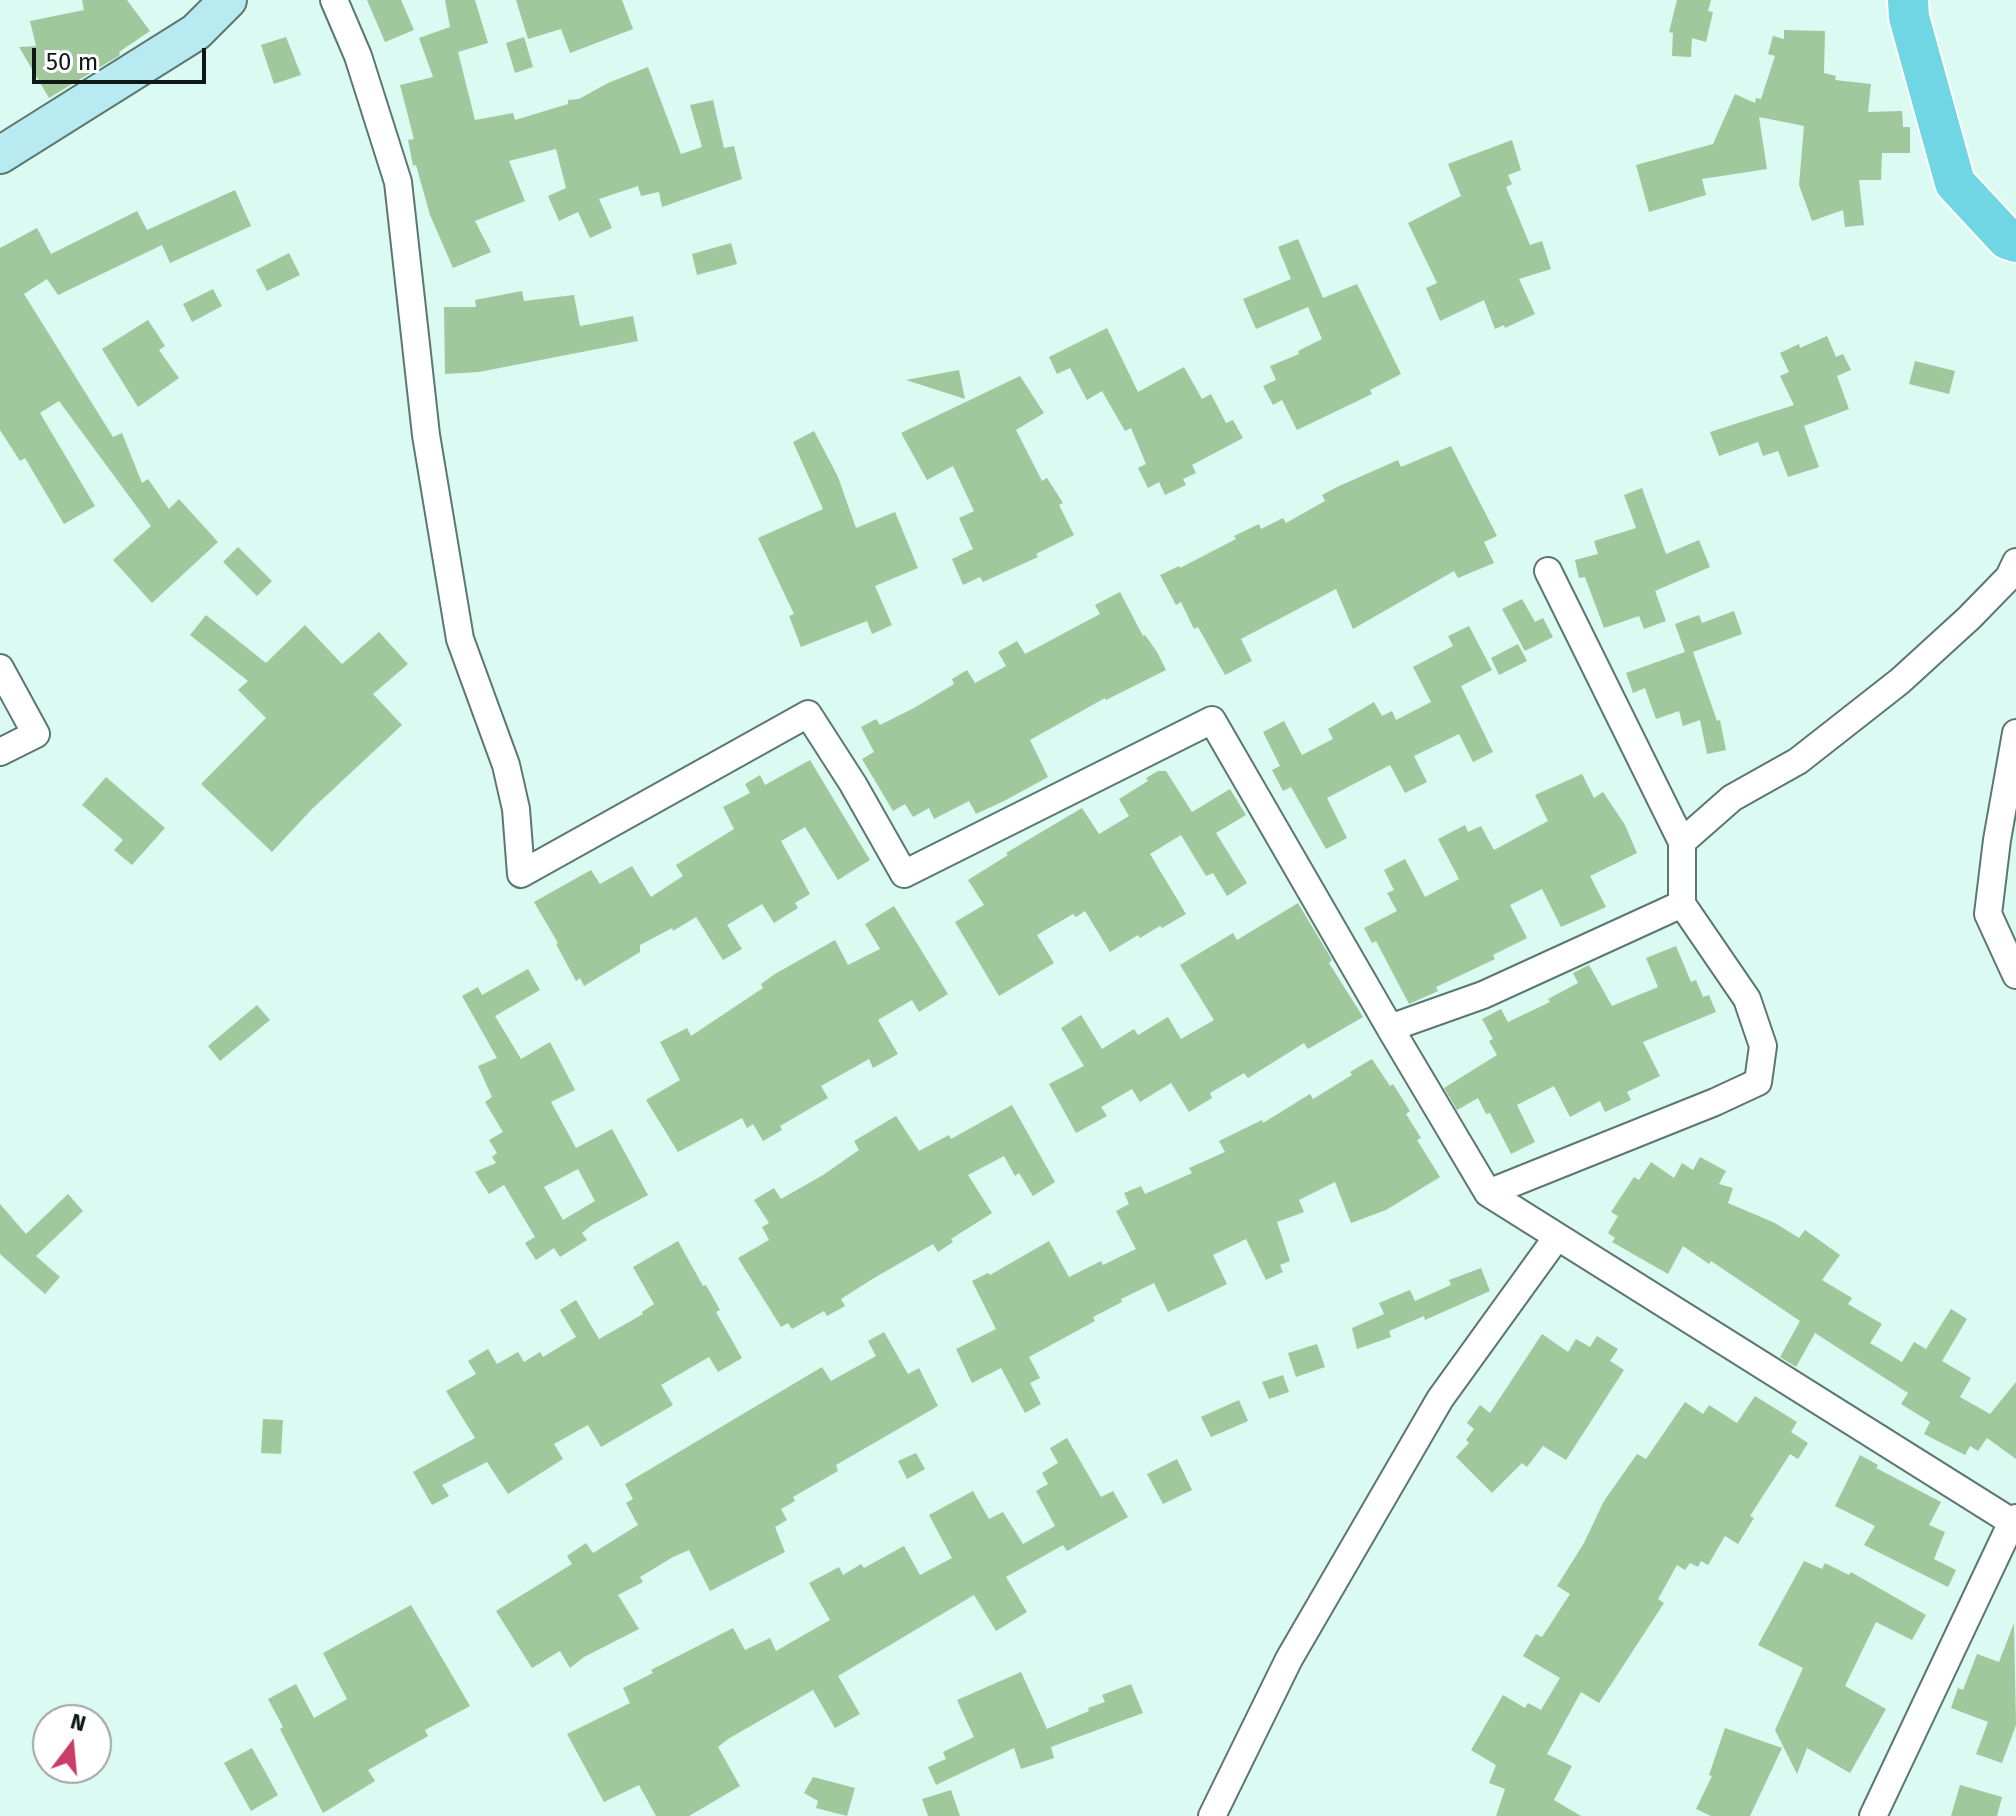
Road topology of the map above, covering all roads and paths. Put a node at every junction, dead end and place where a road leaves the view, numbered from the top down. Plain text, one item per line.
1 (228, 0) edge
2 (334, 0) edge
3 (1908, 0) edge
4 (0, 155) edge
5 (2012, 240) edge
6 (2016, 562) edge
7 (1548, 571) dead end
8 (0, 668) edge
9 (2016, 733) edge
10 (0, 752) edge
11 (1682, 842) junction
12 (1682, 904) junction
13 (2016, 975) edge
14 (1390, 1028) junction
15 (1488, 1193) junction
16 (1557, 1237) junction
17 (2014, 1520) edge
18 (1212, 1816) edge
19 (1873, 1816) edge

1 - 4 main road
2 - 14 street
3 - 5 main road
6 - 11 street
7 - 11 street
8 - 10 street
9 - 13 street
11 - 12 street
12 - 14 street
12 - 15 street
14 - 15 street
15 - 16 street
16 - 17 street
16 - 18 street
17 - 19 street

